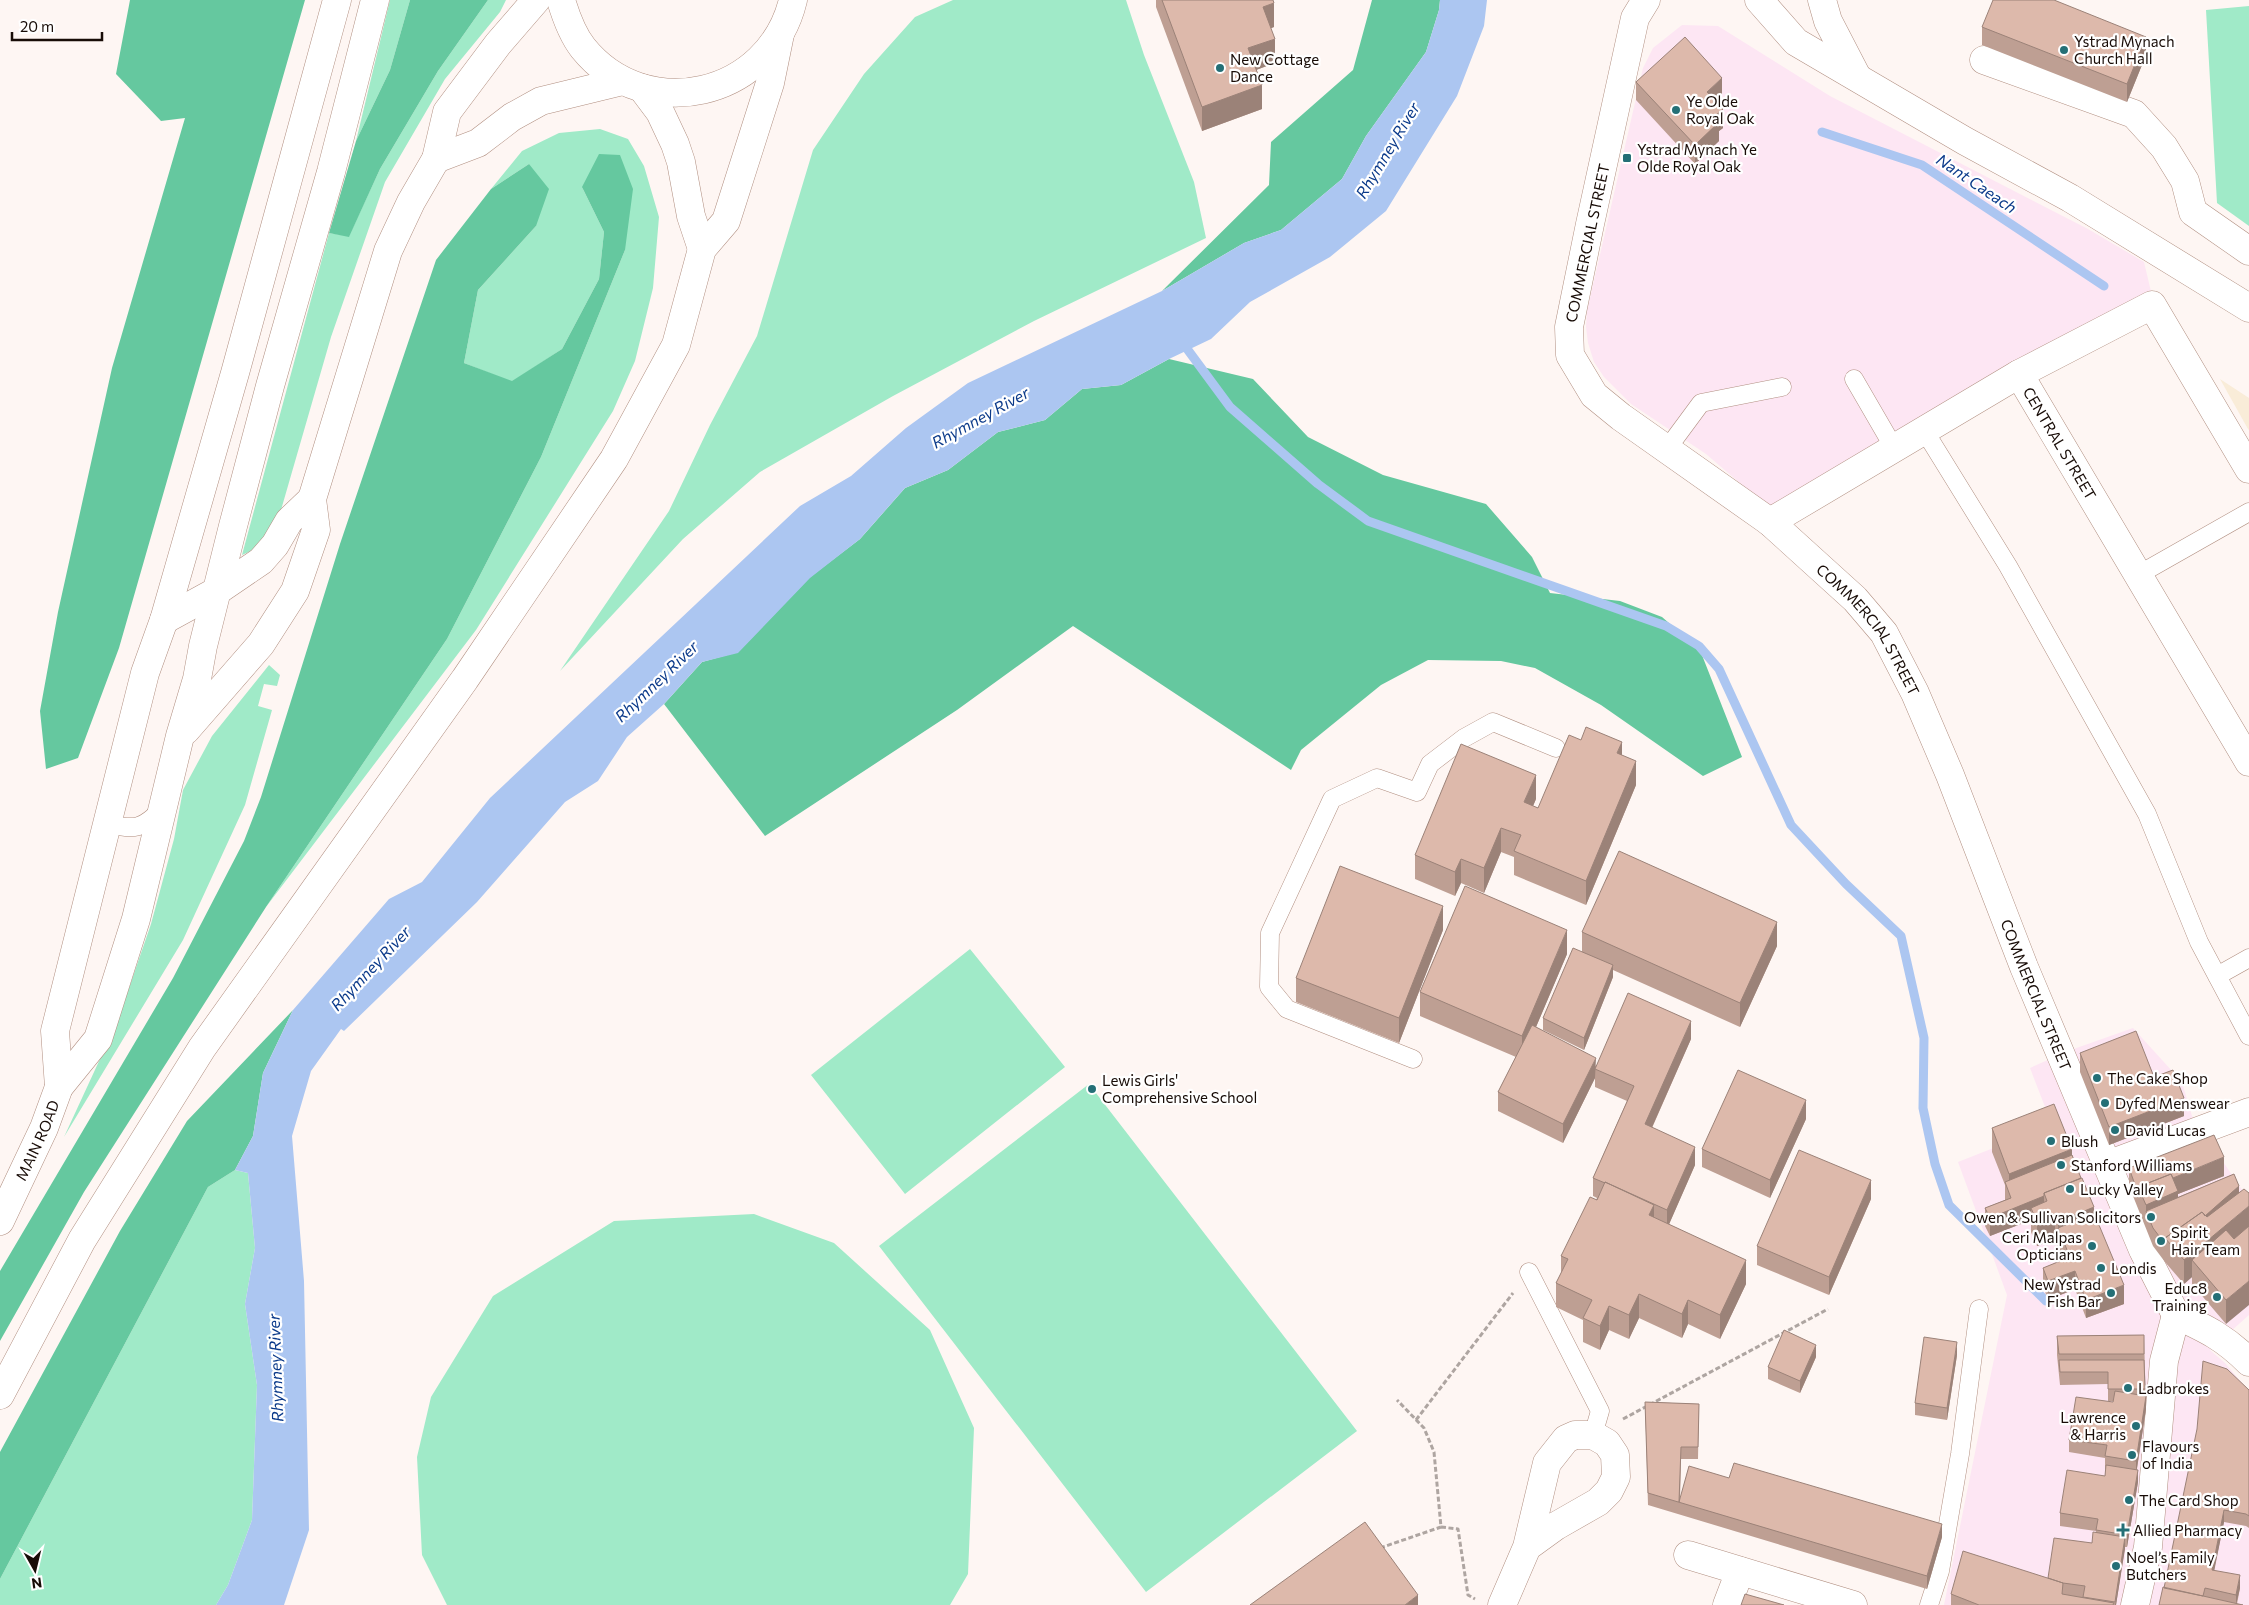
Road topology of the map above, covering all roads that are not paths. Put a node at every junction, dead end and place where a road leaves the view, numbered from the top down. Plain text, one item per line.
1 (337, 0) edge
2 (375, 0) edge
3 (536, 0) edge
4 (560, 0) edge
5 (793, 0) edge
6 (1760, 0) edge
7 (1822, 0) edge
8 (1638, 6) edge
9 (780, 34) junction
10 (1984, 60) dead end
11 (1856, 75) junction
12 (633, 84) junction
13 (436, 159) junction
14 (702, 249) junction
15 (2249, 251) edge
16 (2249, 308) edge
17 (2019, 374) junction
18 (1854, 380) dead end
19 (1782, 387) dead end
20 (1924, 430) junction
21 (1894, 448) junction
22 (1667, 450) junction
23 (2249, 469) edge
24 (312, 499) junction
25 (2249, 512) edge
26 (1770, 522) junction
27 (2138, 575) junction
28 (218, 591) junction
29 (164, 620) junction
30 (180, 736) junction
31 (1556, 748) dead end
32 (2249, 762) edge
33 (163, 808) junction
34 (108, 824) junction
35 (2249, 958) edge
36 (2217, 976) junction
37 (2249, 1036) edge
38 (1413, 1059) dead end
39 (59, 1087) junction
40 (2249, 1112) edge
41 (2106, 1165) junction
42 (0, 1221) edge
43 (1529, 1272) road end
44 (1979, 1309) dead end
45 (2176, 1315) junction
46 (2249, 1362) edge
47 (0, 1395) edge
48 (1593, 1435) junction
49 (1527, 1548) junction
50 (1688, 1555) dead end
51 (1740, 1571) junction
52 (1489, 1603) edge
53 (1727, 1605) edge
54 (1854, 1605) edge
55 (1929, 1605) edge
56 (2135, 1605) edge

1 - 29 main road
2 - 28 main road
3 - 13 main road
4 - 12 main road
5 - 9 main road
6 - 11 main road
7 - 11 main road
8 - 22 main road, COMMERCIAL STREET
9 - 12 main road
9 - 14 main road
10 - 15 main road
11 - 16 main road
12 - 13 main road
12 - 14 main road
13 - 24 main road
14 - 47 main road
17 - 20 main road, CENTRAL STREET
17 - 23 main road
17 - 27 main road, CENTRAL STREET
18 - 21 lane
19 - 22 lane
20 - 21 main road, CENTRAL STREET
20 - 36 lane
21 - 26 main road, CENTRAL STREET
22 - 26 main road, COMMERCIAL STREET
24 - 28 main road
24 - 30 main road
25 - 27 lane
26 - 41 main road, COMMERCIAL STREET
27 - 32 main road, CENTRAL STREET
28 - 29 main road
28 - 30 main road
29 - 34 main road
30 - 33 main road
31 - 38 lane
33 - 34 lane
33 - 39 main road
34 - 39 main road
35 - 36 lane
36 - 37 lane
39 - 42 main road, MAIN ROAD
40 - 41 main road
41 - 45 main road, COMMERCIAL STREET
43 - 48 lane
44 - 55 lane
45 - 46 main road
45 - 56 main road
48 - 49 main road
48 - 49 main road
49 - 52 main road
50 - 51 main road
51 - 53 main road
51 - 54 main road

